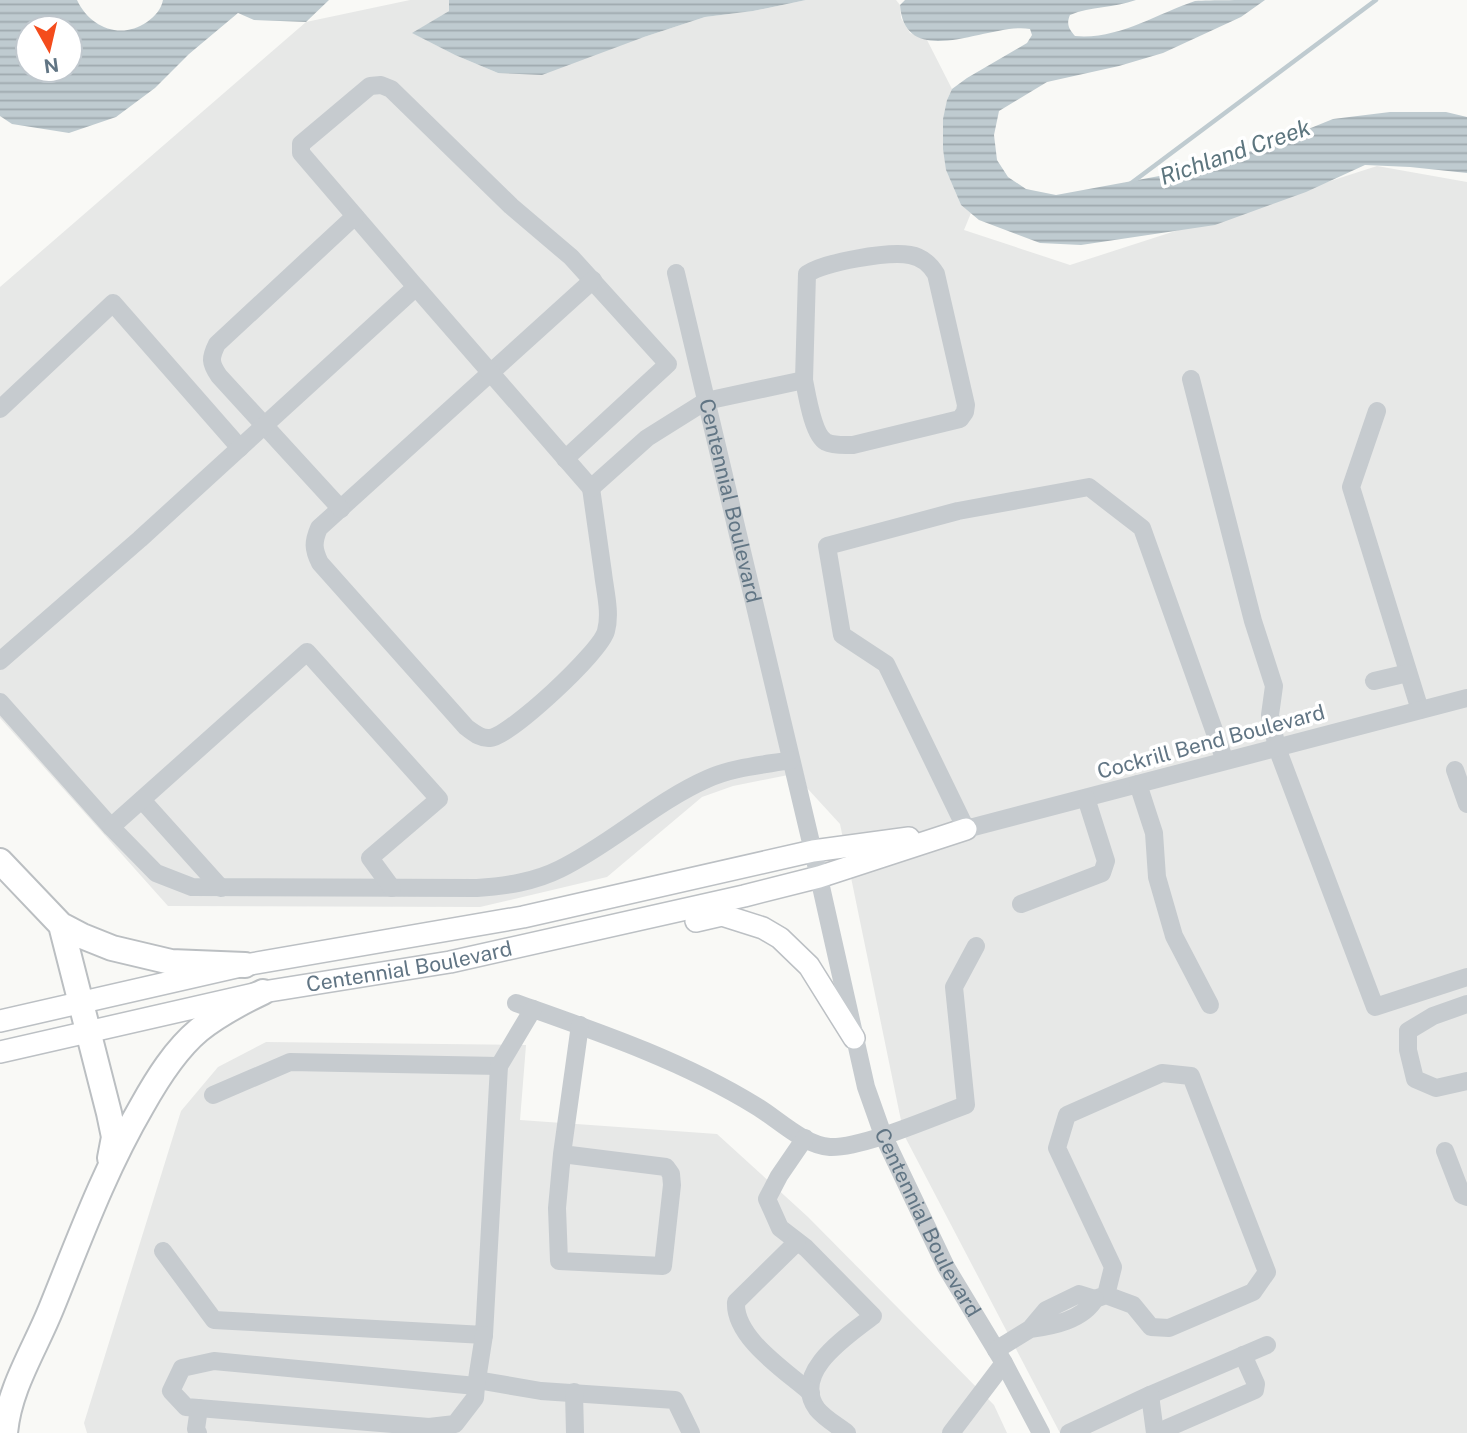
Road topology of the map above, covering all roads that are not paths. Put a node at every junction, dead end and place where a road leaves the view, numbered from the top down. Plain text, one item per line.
1 (355, 216) junction
2 (676, 273) dead end
3 (593, 280) junction
4 (416, 287) junction
5 (696, 356) junction
6 (668, 364) junction
7 (491, 371) junction
8 (1191, 379) dead end
9 (803, 380) junction
10 (706, 401) junction
11 (0, 409) edge
12 (1377, 411) dead end
13 (265, 425) junction
14 (240, 448) junction
15 (565, 459) junction
16 (591, 488) junction
17 (341, 509) junction
18 (0, 661) edge
19 (1408, 673) junction
20 (1374, 681) dead end
21 (1467, 698) edge
22 (0, 702) edge
23 (1420, 710) junction
24 (1277, 748) junction
25 (791, 760) junction
26 (1225, 761) junction
27 (1455, 770) dead end
28 (1138, 785) junction
29 (1086, 798) junction
30 (142, 800) junction
31 (1467, 804) edge
32 (111, 827) junction
33 (966, 829) junction
34 (813, 851) junction
35 (0, 861) edge
36 (819, 877) junction
37 (221, 888) junction
38 (393, 888) junction
39 (1021, 904) dead end
40 (61, 925) junction
41 (976, 946) dead end
42 (450, 962) junction
43 (245, 965) junction
44 (1467, 976) edge
45 (263, 992) junction
46 (81, 1003) junction
47 (1467, 1004) edge
48 (1210, 1005) dead end
49 (0, 1021) edge
50 (580, 1024) junction
51 (88, 1032) junction
52 (854, 1038) junction
53 (0, 1052) edge
54 (499, 1066) junction
55 (1467, 1081) edge
56 (213, 1095) dead end
57 (883, 1135) junction
58 (805, 1138) junction
59 (1445, 1151) dead end
60 (562, 1154) junction
61 (107, 1169) junction
62 (1467, 1197) edge
63 (797, 1242) junction
64 (163, 1251) dead end
65 (1101, 1297) junction
66 (484, 1335) junction
67 (1267, 1345) dead end
68 (1243, 1355) junction
69 (1000, 1357) junction
70 (477, 1383) junction
71 (574, 1392) junction
72 (811, 1393) junction
73 (1150, 1395) junction
74 (199, 1408) junction
75 (454, 1428) edge
76 (5, 1433) edge
77 (198, 1433) edge
78 (575, 1433) edge
79 (691, 1433) edge
80 (847, 1433) edge
81 (951, 1433) edge
82 (1041, 1433) edge
83 (1069, 1433) edge
84 (1155, 1433) edge

1 - 3 street
1 - 4 street
1 - 13 street
2 - 5 street, Centennial Boulevard
3 - 6 street
3 - 7 street
4 - 7 street
4 - 13 street
5 - 6 street
5 - 10 street, Centennial Boulevard
6 - 15 street
7 - 15 street
7 - 17 street
8 - 24 street
9 - 9 street
9 - 10 street
10 - 16 street
10 - 25 street, Centennial Boulevard
11 - 14 street
12 - 19 street
13 - 14 street
13 - 17 street
14 - 18 street
15 - 16 street
16 - 17 street
19 - 20 street
19 - 23 street
21 - 23 street, Cockrill Bend Boulevard
22 - 32 street
23 - 24 street, Cockrill Bend Boulevard
24 - 26 street, Cockrill Bend Boulevard
24 - 44 street
25 - 34 street, Centennial Boulevard
25 - 38 street
26 - 28 street, Cockrill Bend Boulevard
26 - 33 street
27 - 31 street
28 - 29 street, Cockrill Bend Boulevard
28 - 48 street
29 - 33 street, Cockrill Bend Boulevard
29 - 39 street
30 - 32 street
30 - 37 street
30 - 38 street
32 - 37 street
33 - 34 main road, Centennial Boulevard
33 - 36 main road, Centennial Boulevard
34 - 36 street, Centennial Boulevard
34 - 43 main road, Centennial Boulevard
35 - 40 highway
36 - 42 main road, Centennial Boulevard
36 - 52 street, Centennial Boulevard
37 - 38 street
40 - 43 highway
40 - 46 highway
41 - 57 street
42 - 45 main road, Centennial Boulevard
42 - 52 main road
43 - 46 main road, Centennial Boulevard
45 - 51 main road, Centennial Boulevard
45 - 61 highway
46 - 49 main road, Centennial Boulevard
46 - 51 highway
47 - 55 street
50 - 54 street
50 - 58 street
50 - 60 street
51 - 53 main road, Centennial Boulevard
51 - 61 highway
52 - 57 street, Centennial Boulevard
54 - 56 street
54 - 66 street
57 - 58 street
57 - 69 street, Centennial Boulevard
58 - 63 street
59 - 62 street
60 - 60 street
61 - 76 highway
63 - 72 street
63 - 72 street
64 - 66 street
65 - 65 street
65 - 69 street
66 - 70 street
67 - 68 street
68 - 73 street
68 - 84 street
69 - 81 street
69 - 82 street, Centennial Boulevard
70 - 71 street
70 - 74 street
70 - 75 street
71 - 78 street
71 - 79 street
72 - 80 street
73 - 83 street
73 - 84 street
74 - 75 street
74 - 77 street

